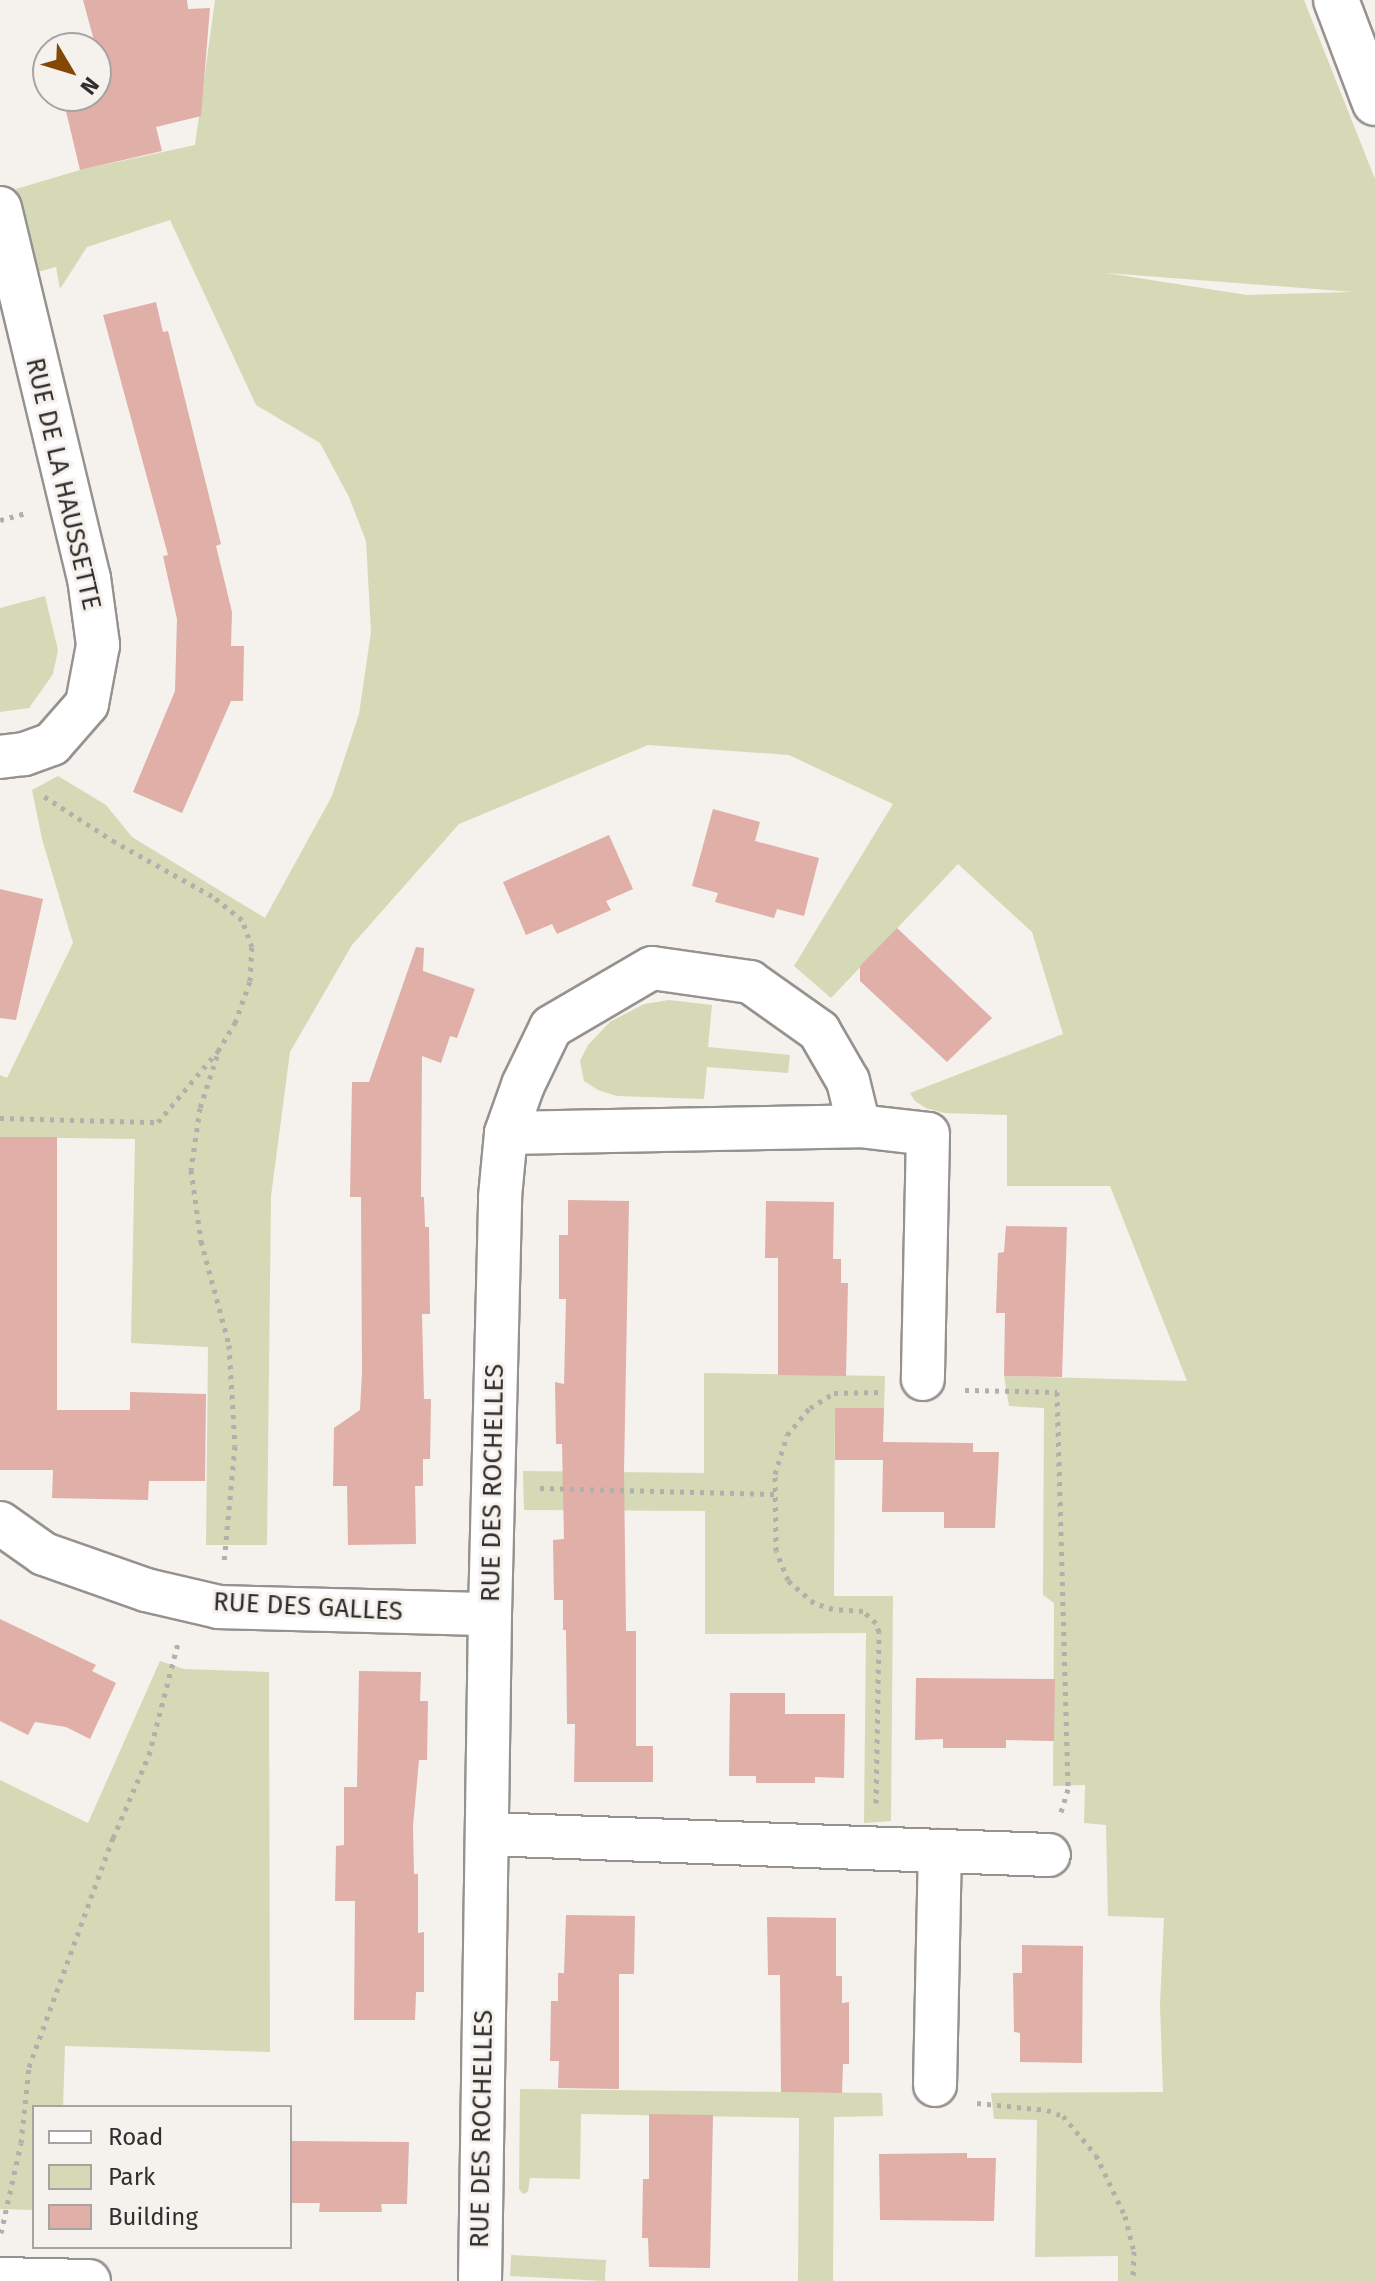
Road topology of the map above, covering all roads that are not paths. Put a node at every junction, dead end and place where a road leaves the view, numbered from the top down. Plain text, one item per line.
1 (1336, 0) edge
2 (1375, 103) edge
3 (0, 208) edge
4 (0, 757) edge
5 (859, 1126) junction
6 (506, 1133) junction
7 (906, 1386) road end
8 (0, 1523) edge
9 (490, 1614) junction
10 (487, 1834) junction
11 (940, 1851) junction
12 (1049, 1855) road end
13 (935, 2085) road end
14 (0, 2279) edge
15 (89, 2281) edge
16 (480, 2281) edge

1 - 2 main road
3 - 4 street, RUE DE LA HAUSSETTE
5 - 6 street
5 - 6 street, RUE DES ROCHELLES
5 - 7 street
6 - 9 street, RUE DES ROCHELLES
8 - 9 street, RUE DES GALLES
9 - 10 street, RUE DES ROCHELLES
10 - 11 street
10 - 16 street, RUE DES ROCHELLES
11 - 12 street
11 - 13 street
14 - 15 street

